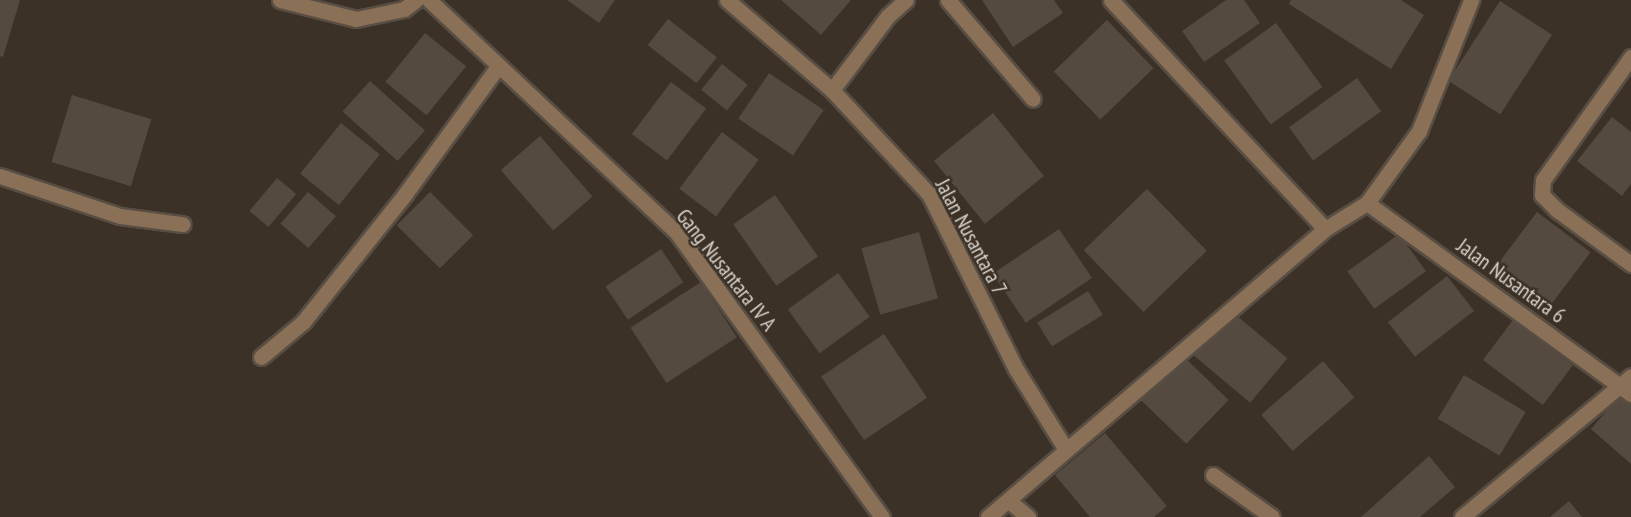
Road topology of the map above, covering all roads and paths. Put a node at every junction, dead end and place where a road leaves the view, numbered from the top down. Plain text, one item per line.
1 (280, 0) edge
2 (416, 0) edge
3 (429, 0) edge
4 (728, 0) edge
5 (906, 0) edge
6 (948, 0) edge
7 (1111, 0) edge
8 (1471, 0) edge
9 (1631, 57) edge
10 (497, 68) junction
11 (832, 90) junction
12 (1033, 99) dead end
13 (0, 176) edge
14 (1367, 203) junction
15 (182, 224) dead end
16 (1326, 229) junction
17 (1631, 264) edge
18 (261, 357) dead end
19 (1627, 385) edge
20 (1065, 448) junction
21 (1213, 475) dead end
22 (1010, 501) junction
23 (882, 517) edge
24 (988, 517) edge
25 (1028, 517) edge
26 (1272, 517) edge
27 (1462, 517) edge

1 - 2 street
3 - 10 street, Gang Nusantara IV A
4 - 11 street, Jalan Nusantara 7
5 - 11 street
6 - 12 street
7 - 16 street
8 - 14 street
9 - 17 street
10 - 18 street
10 - 23 street, Gang Nusantara IV A
11 - 20 street, Jalan Nusantara 7
13 - 15 street
14 - 16 street
14 - 19 street, Jalan Nusantara 6
16 - 20 street
19 - 27 street
20 - 22 street
21 - 26 street
22 - 24 street
22 - 25 street

